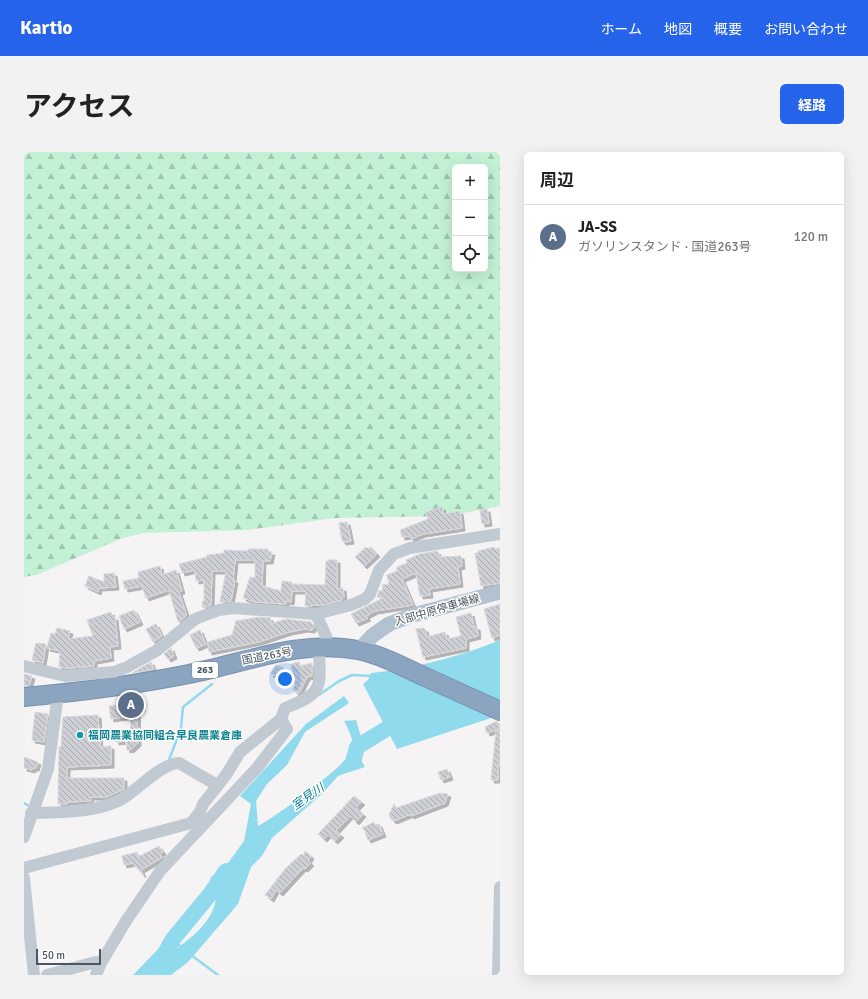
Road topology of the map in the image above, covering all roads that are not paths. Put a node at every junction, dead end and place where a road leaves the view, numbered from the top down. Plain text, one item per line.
1 (500, 534) edge
2 (500, 592) edge
3 (316, 614) junction
4 (323, 648) junction
5 (359, 650) junction
6 (24, 666) edge
7 (62, 687) junction
8 (24, 697) edge
9 (500, 711) edge
10 (280, 719) junction
11 (217, 785) junction
12 (31, 813) junction
13 (24, 837) edge
14 (24, 868) edge
15 (24, 878) edge
16 (500, 887) edge
17 (101, 963) junction
18 (34, 975) edge
19 (47, 975) edge
20 (96, 975) edge
21 (498, 975) edge

1 - 3 street
2 - 5 main road, 入部中原停車場線
3 - 4 street
3 - 7 street
4 - 5 highway, 国道263号 / 263
4 - 7 highway, 国道263号 / 263
4 - 10 street
5 - 9 highway, 国道263号 / 263
6 - 7 street
7 - 8 highway, 国道263号 / 263
7 - 12 street
10 - 11 street
10 - 17 street
11 - 12 street
11 - 14 street
12 - 13 street
15 - 18 street
16 - 21 street
17 - 19 street
17 - 20 street

